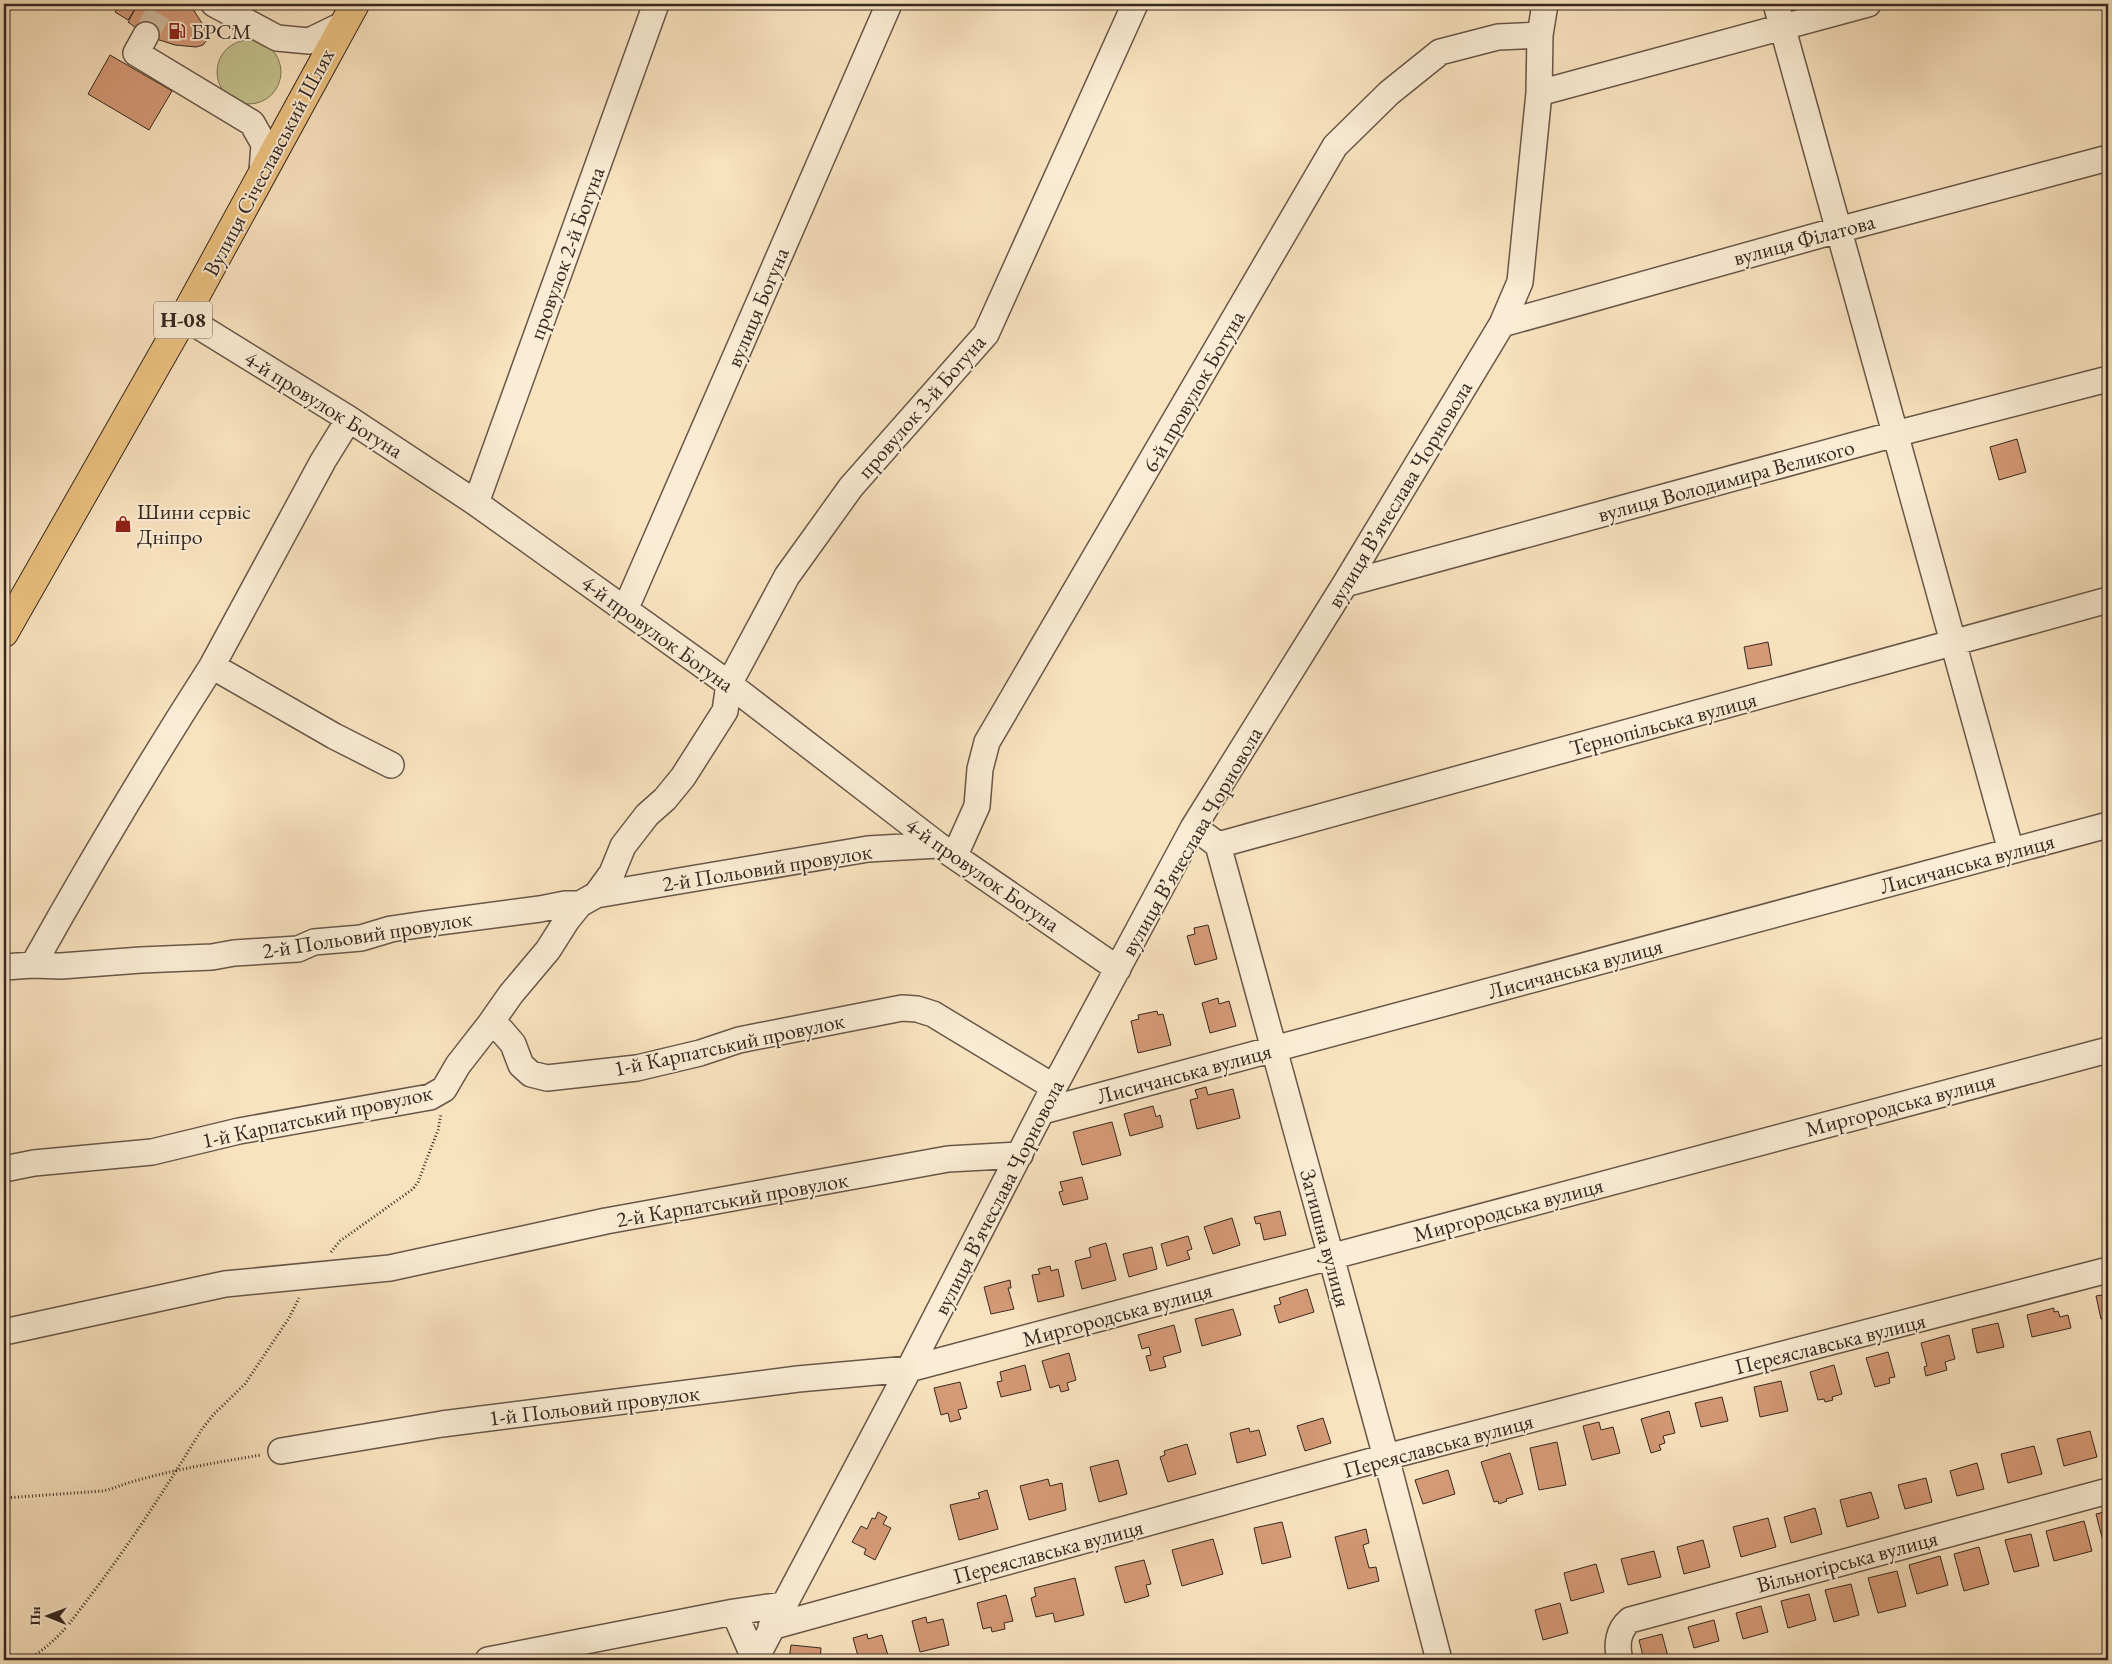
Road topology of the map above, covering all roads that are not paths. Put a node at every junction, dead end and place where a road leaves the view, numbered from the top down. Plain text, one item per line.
1 (214, 4) edge
2 (656, 4) edge
3 (889, 4) edge
4 (1135, 4) edge
5 (1545, 4) edge
6 (1776, 4) edge
7 (1868, 4) edge
8 (348, 15) edge
9 (1782, 28) junction
10 (146, 35) tunnel mouth
11 (1540, 35) junction
12 (1540, 93) junction
13 (2108, 158) edge
14 (262, 172) junction
15 (1838, 230) junction
16 (184, 317) junction
17 (1502, 324) junction
18 (2108, 379) edge
19 (349, 419) junction
20 (1895, 434) junction
21 (476, 503) junction
22 (1345, 584) junction
23 (2108, 600) edge
24 (625, 610) junction
25 (4, 633) edge
26 (1953, 643) junction
27 (212, 666) junction
28 (729, 684) junction
29 (391, 765) dead end
30 (2108, 825) edge
31 (1193, 828) junction
32 (1218, 845) junction
33 (946, 850) junction
34 (2011, 851) junction
35 (588, 899) junction
36 (33, 965) junction
37 (4, 967) edge
38 (1118, 968) junction
39 (490, 1024) junction
40 (1274, 1049) junction
41 (2108, 1050) edge
42 (1054, 1087) junction
43 (1043, 1111) junction
44 (1020, 1155) junction
45 (4, 1169) edge
46 (1331, 1257) junction
47 (2108, 1270) edge
48 (4, 1332) edge
49 (909, 1369) junction
50 (281, 1451) road end
51 (1386, 1458) junction
52 (2108, 1490) edge
53 (783, 1605) junction
54 (734, 1612) junction
55 (771, 1627) junction
56 (488, 1660) edge
57 (755, 1660) edge
58 (1439, 1660) edge
59 (1620, 1660) edge

1 - 8 street
2 - 21 street, провулок 2-й Богуна
3 - 24 street, вулиця Богуна
4 - 28 street, провулок 3-й Богуна
5 - 11 street, вулиця Вʼячеслава Чорновола
6 - 9 street
7 - 9 street
8 - 14 main road, Вулиця Січеславський Шлях / Н-08
9 - 12 street
9 - 15 street
10 - 14 street
11 - 12 street, вулиця Вʼячеслава Чорновола
11 - 33 street, 6-й провулок Богуна
12 - 17 street, вулиця Вʼячеслава Чорновола
13 - 15 street, вулиця Філатова
14 - 16 main road, Вулиця Січеславський Шлях / Н-08
15 - 17 street, вулиця Філатова
15 - 20 street
16 - 19 street, 4-й провулок Богуна
16 - 25 main road, Вулиця Січеславський Шлях / Н-08
17 - 22 street, вулиця Вʼячеслава Чорновола
18 - 20 street, вулиця Володимира Великого
19 - 21 street, 4-й провулок Богуна
19 - 27 street
20 - 22 street, вулиця Володимира Великого
20 - 26 street
21 - 24 street, 4-й провулок Богуна
22 - 31 street, вулиця Вʼячеслава Чорновола
23 - 26 street, Тернопільська вулиця
24 - 28 street, 4-й провулок Богуна
26 - 32 street, Тернопільська вулиця
26 - 34 street
27 - 29 street
27 - 36 street
28 - 33 street, 4-й провулок Богуна
28 - 35 street, провулок 3-й Богуна
30 - 34 street, Лисичанська вулиця
31 - 32 street
31 - 38 street, вулиця Вʼячеслава Чорновола
32 - 40 street, Затишна вулиця
33 - 35 street, 2-й Польовий провулок
33 - 38 street, 4-й провулок Богуна
34 - 40 street, Лисичанська вулиця
35 - 36 street, 2-й Польовий провулок
35 - 39 street, провулок 3-й Богуна
36 - 37 street, 2-й Польовий провулок
38 - 42 street, вулиця Вʼячеслава Чорновола
39 - 42 street, 1-й Карпатський провулок
39 - 45 street, 1-й Карпатський провулок
40 - 43 street, Лисичанська вулиця
40 - 46 street, Затишна вулиця
41 - 46 street, Миргородська вулиця
42 - 43 street, вулиця Вʼячеслава Чорновола
43 - 44 street, вулиця Вʼячеслава Чорновола
44 - 48 street, 2-й Карпатський провулок
44 - 49 street, вулиця Вʼячеслава Чорновола
46 - 49 street, Миргородська вулиця
46 - 51 street, Затишна вулиця
47 - 51 street, Переяславська вулиця
49 - 50 street, 1-й Польовий провулок
49 - 53 street, вулиця Вʼячеслава Чорновола
51 - 55 street, Переяславська вулиця
51 - 58 street, Затишна вулиця
52 - 59 street, Вільногірська вулиця
53 - 54 street
53 - 55 street, вулиця Вʼячеслава Чорновола
54 - 56 street
54 - 57 street
55 - 57 street, вулиця Вʼячеслава Чорновола

